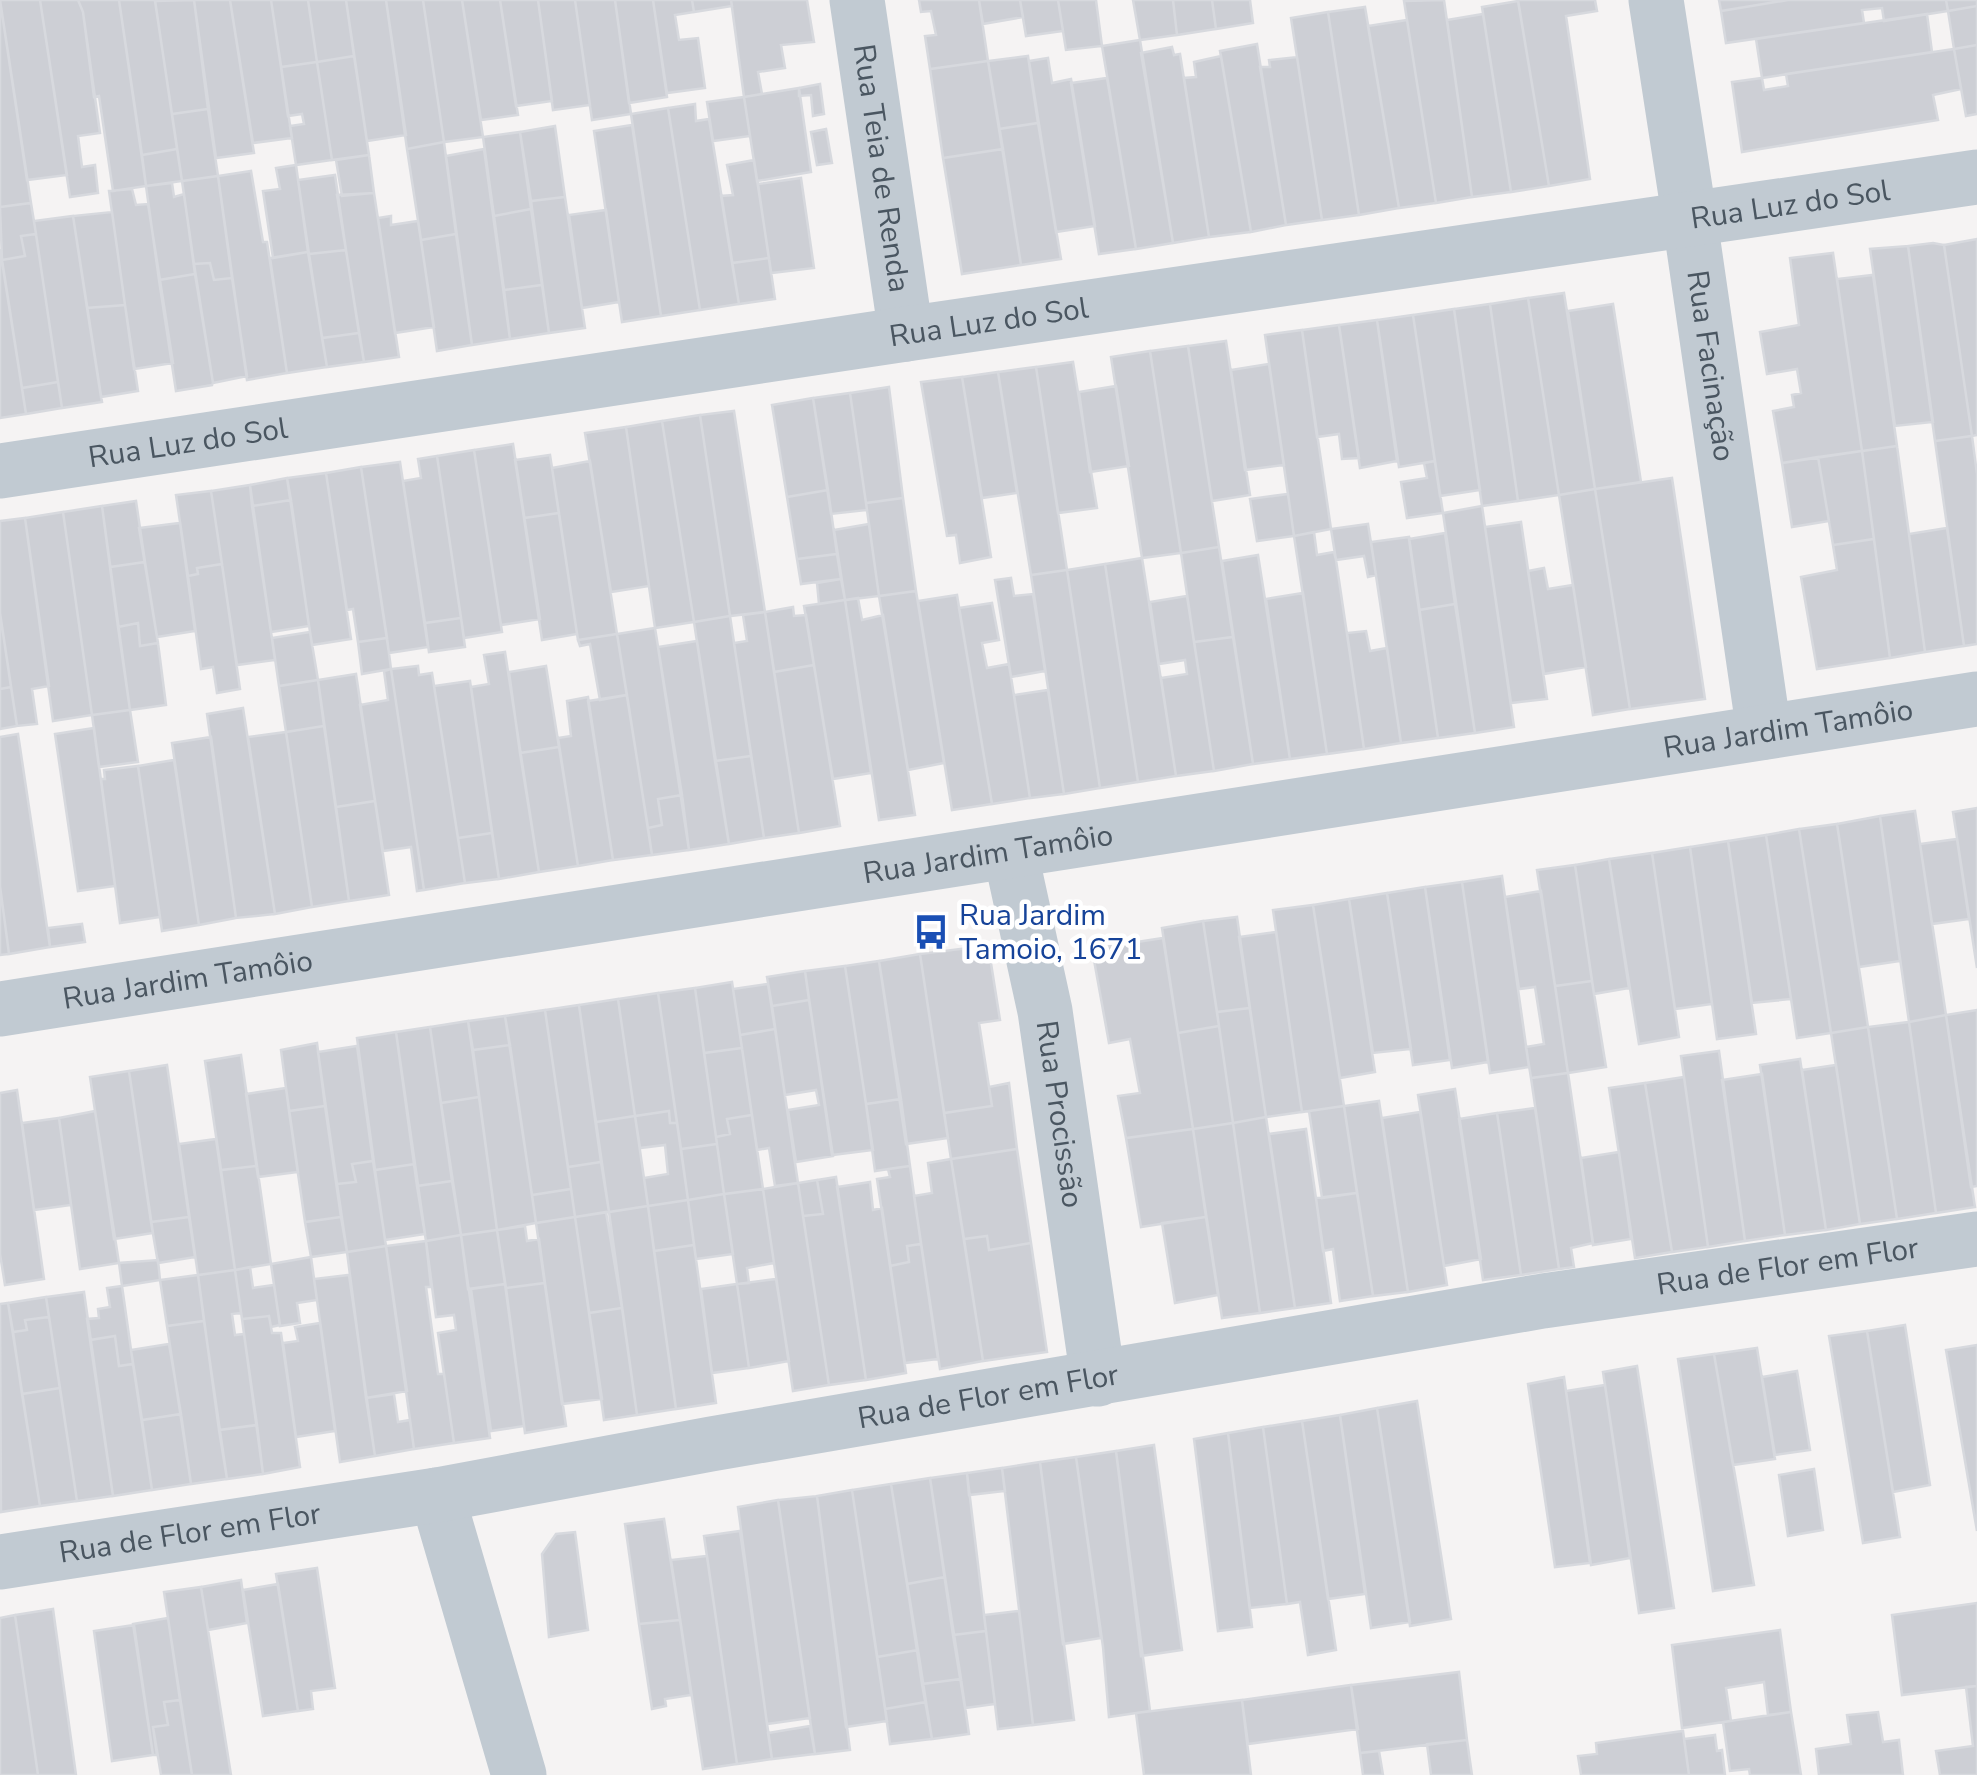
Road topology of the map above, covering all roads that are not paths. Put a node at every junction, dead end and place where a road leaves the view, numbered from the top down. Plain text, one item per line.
1 (857, 0) edge
2 (1656, 0) edge
3 (1977, 177) edge
4 (1690, 220) junction
5 (906, 334) junction
6 (0, 471) edge
7 (1977, 699) edge
8 (1764, 732) junction
9 (1010, 850) junction
10 (0, 1009) edge
11 (1977, 1239) edge
12 (1098, 1379) junction
13 (437, 1495) junction
14 (0, 1562) edge
15 (519, 1775) edge

1 - 5 street, Rua Teia de Renda
2 - 4 street, Rua Facinação
3 - 4 street, Rua Luz do Sol
4 - 5 street, Rua Luz do Sol
4 - 8 street, Rua Facinação
5 - 6 street, Rua Luz do Sol
7 - 8 street, Rua Jardim Tamôio
8 - 9 street, Rua Jardim Tamôio
9 - 10 street, Rua Jardim Tamôio
9 - 12 street, Rua Procissão
11 - 12 street, Rua de Flor em Flor
12 - 13 street, Rua de Flor em Flor
13 - 14 street, Rua de Flor em Flor
13 - 15 street

